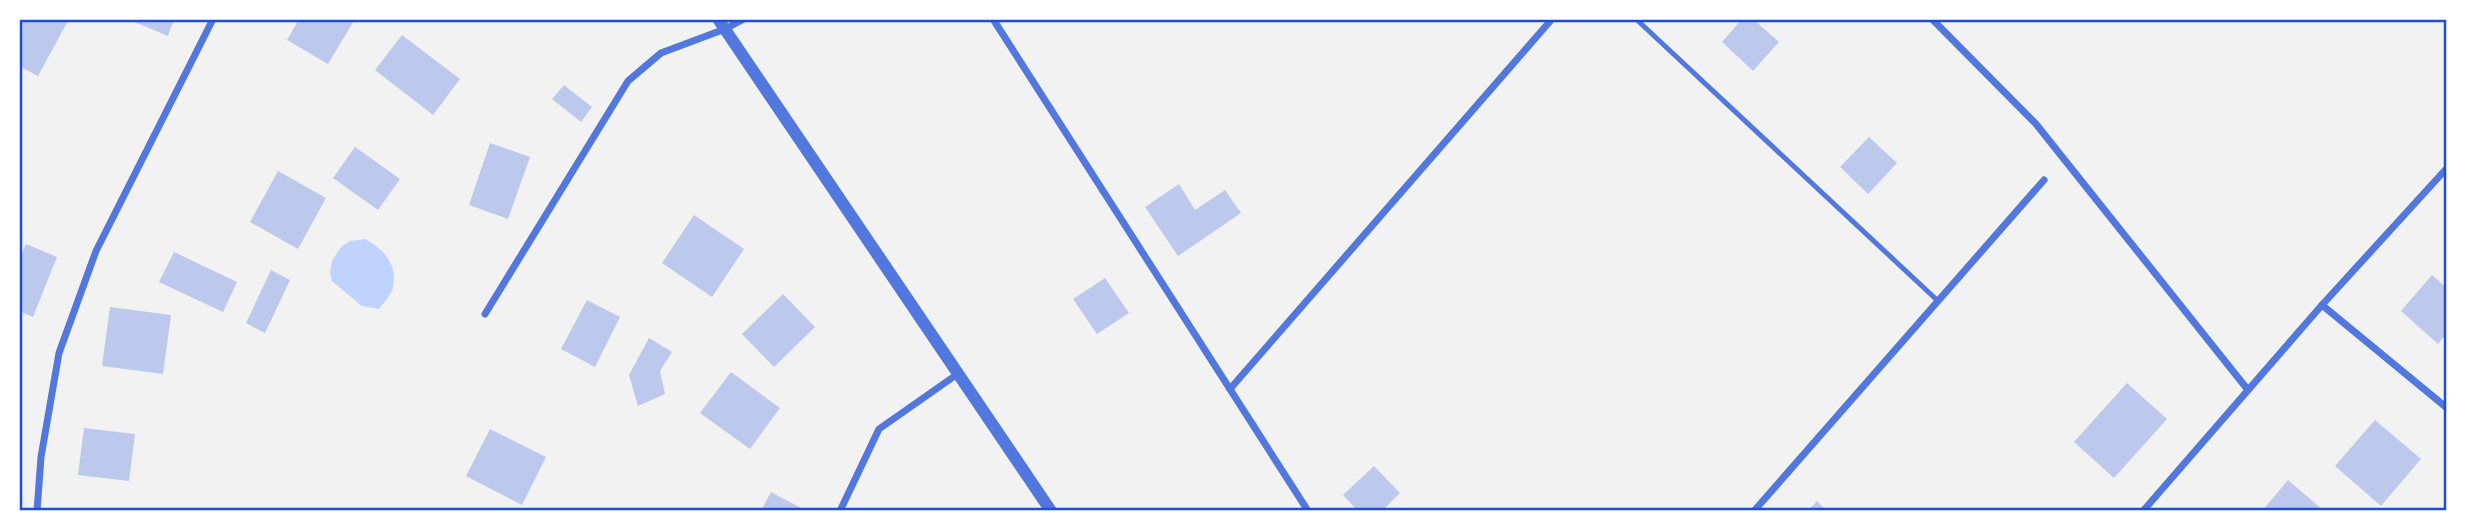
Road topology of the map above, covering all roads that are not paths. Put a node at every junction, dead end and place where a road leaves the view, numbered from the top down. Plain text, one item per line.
1 (213, 19) edge
2 (744, 19) edge
3 (993, 19) edge
4 (1552, 19) edge
5 (1636, 19) edge
6 (1932, 19) edge
7 (721, 24) edge
8 (2447, 167) edge
9 (2044, 180) dead end
10 (1938, 302) junction
11 (2322, 305) junction
12 (485, 314) dead end
13 (959, 373) junction
14 (1230, 389) junction
15 (2248, 390) junction
16 (2447, 408) edge
17 (37, 511) edge
18 (840, 511) edge
19 (1051, 511) edge
20 (1308, 511) edge
21 (1754, 511) edge
22 (2143, 511) edge

1 - 17 street
2 - 7 street
3 - 14 street
4 - 14 street
5 - 10 lane
6 - 15 street
7 - 12 street
7 - 13 street
8 - 11 street
9 - 10 street
10 - 21 street
11 - 15 street
11 - 16 street
13 - 18 street
13 - 19 street
14 - 20 street
15 - 22 street

